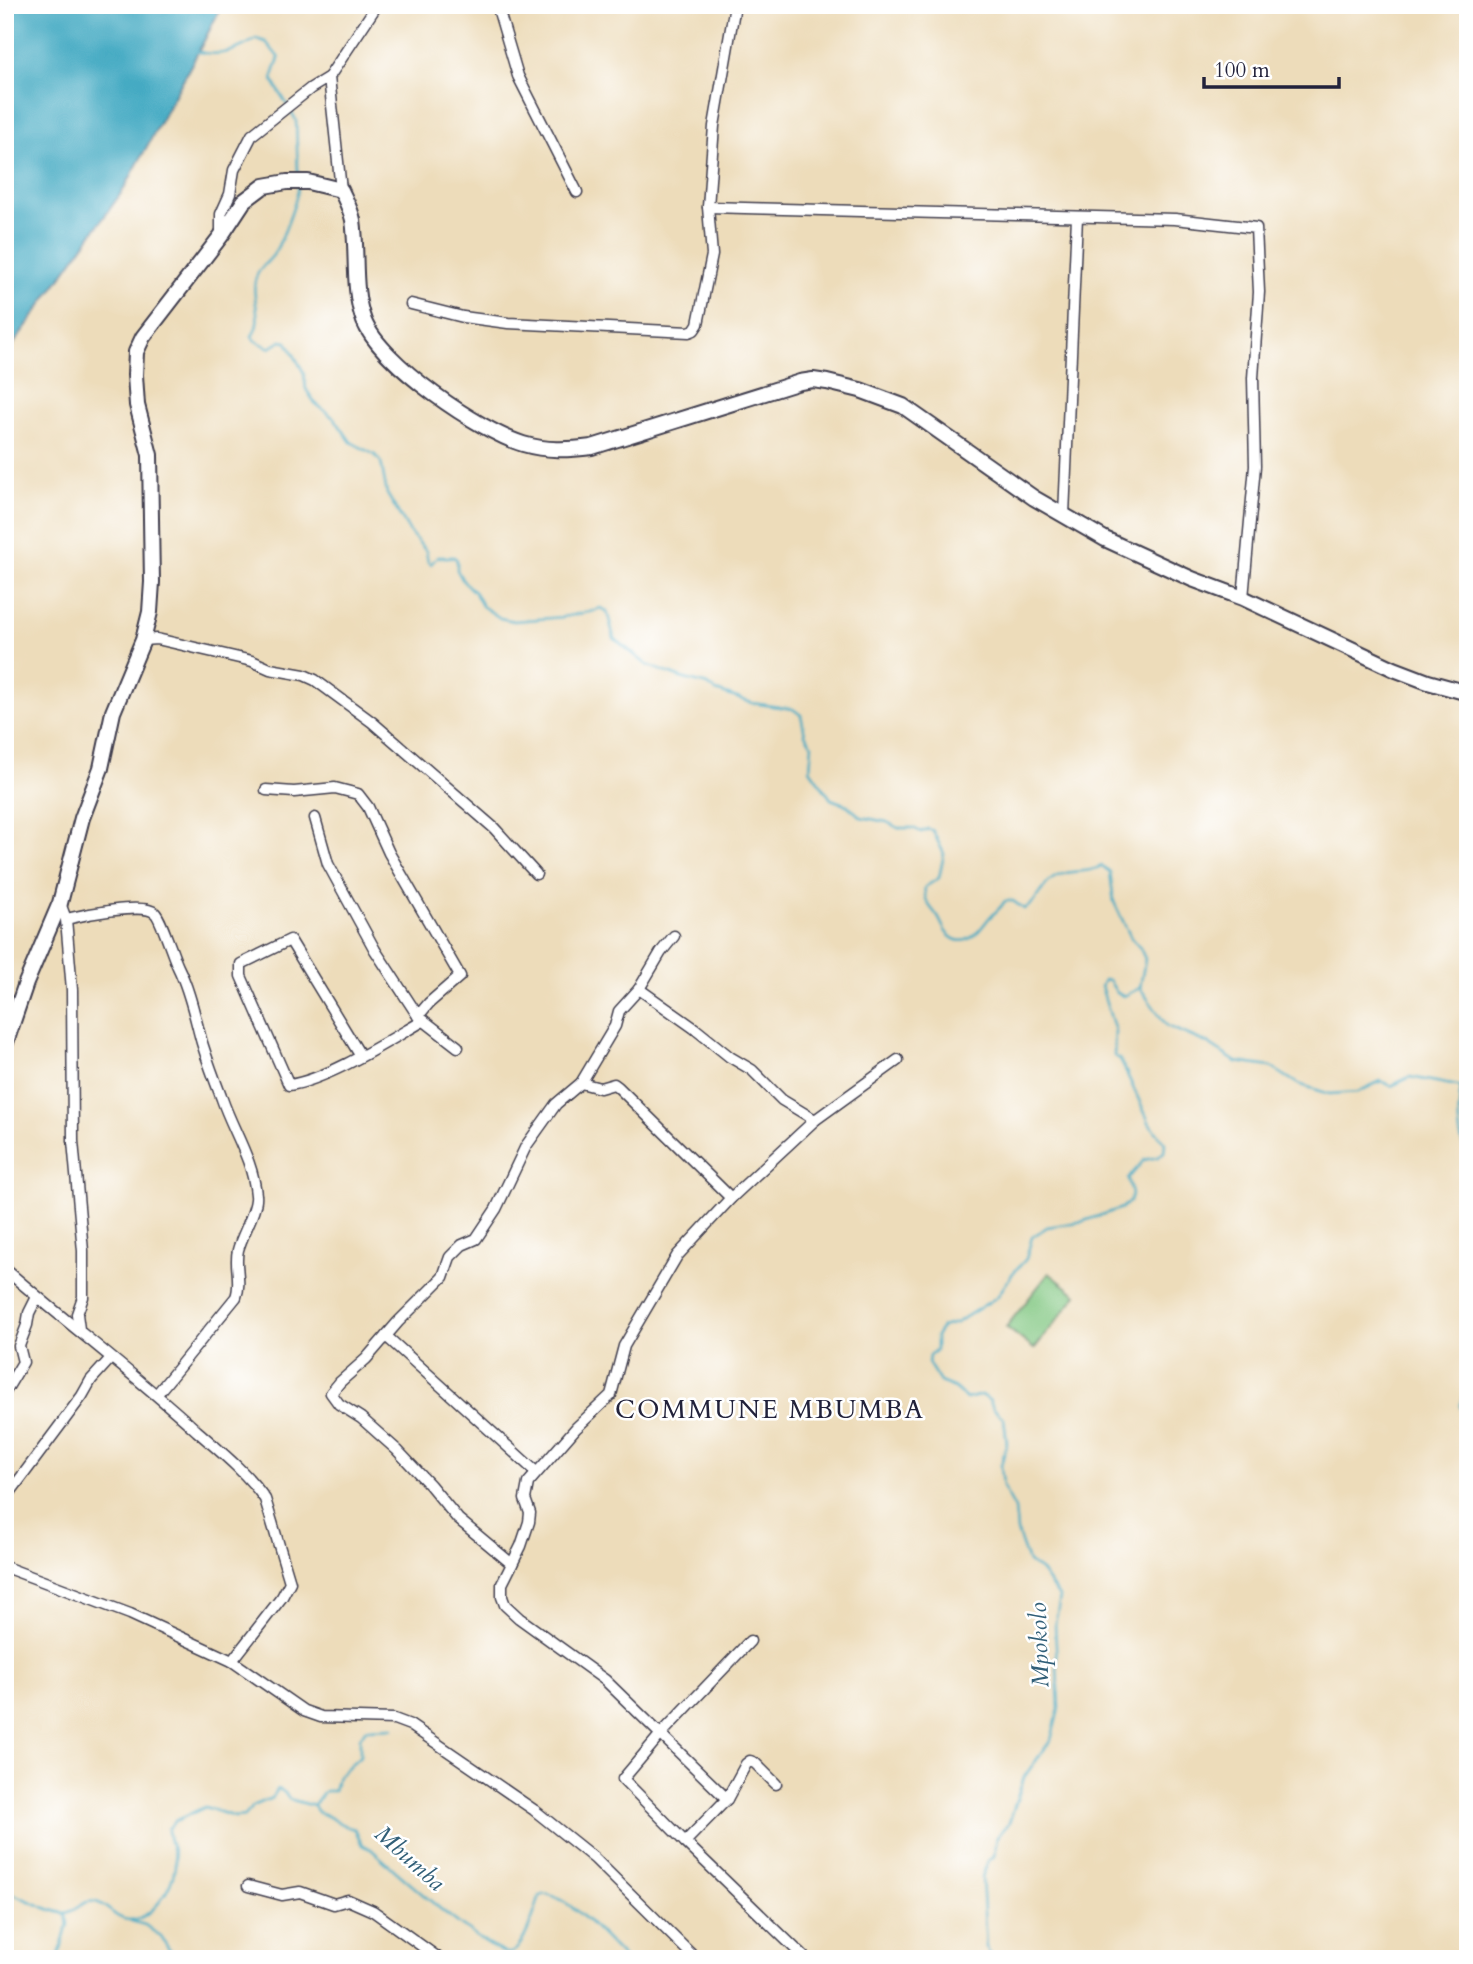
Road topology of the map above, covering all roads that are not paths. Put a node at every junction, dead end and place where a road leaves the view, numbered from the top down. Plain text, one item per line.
1 (377, 5) edge
2 (496, 5) edge
3 (735, 5) edge
4 (329, 77) junction
5 (341, 190) junction
6 (577, 192) dead end
7 (708, 207) junction
8 (1077, 217) junction
9 (221, 236) junction
10 (411, 304) dead end
11 (1064, 515) junction
12 (1242, 598) junction
13 (143, 640) junction
14 (1468, 693) edge
15 (266, 790) dead end
16 (315, 818) dead end
17 (536, 874) dead end
18 (60, 903) junction
19 (66, 919) junction
20 (674, 936) dead end
21 (639, 989) junction
22 (421, 1019) junction
23 (5, 1045) edge
24 (458, 1047) dead end
25 (360, 1055) junction
26 (898, 1060) dead end
27 (581, 1083) junction
28 (815, 1120) junction
29 (731, 1198) junction
30 (5, 1269) edge
31 (37, 1297) junction
32 (79, 1329) junction
33 (386, 1336) junction
34 (111, 1358) junction
35 (5, 1392) edge
36 (157, 1394) junction
37 (536, 1472) junction
38 (5, 1499) edge
39 (512, 1564) junction
40 (5, 1567) edge
41 (750, 1641) dead end
42 (232, 1661) junction
43 (661, 1734) junction
44 (776, 1784) dead end
45 (727, 1799) junction
46 (685, 1842) junction
47 (248, 1886) dead end
48 (440, 1959) edge
49 (696, 1959) edge
50 (806, 1959) edge

1 - 4 street
2 - 6 street
3 - 7 street
4 - 5 street
4 - 9 street
5 - 9 main road
5 - 11 main road
7 - 8 street
7 - 10 street
8 - 11 street
8 - 12 street
9 - 13 main road
11 - 12 main road
12 - 14 main road
13 - 17 street
13 - 18 main road
15 - 22 street
16 - 22 street
18 - 19 street
18 - 23 main road
19 - 32 street
19 - 36 street
20 - 21 street
21 - 27 street
21 - 28 street
22 - 24 street
22 - 25 street
25 - 25 street
26 - 28 street
27 - 29 street
27 - 33 street
28 - 29 street
29 - 37 street
30 - 31 street
31 - 32 street
31 - 35 street
32 - 34 street
33 - 37 street
33 - 39 street
34 - 36 street
34 - 38 street
36 - 42 street
37 - 39 street
39 - 43 street
40 - 42 street
41 - 43 street
42 - 49 street
43 - 45 street
43 - 46 street
44 - 45 street
45 - 46 street
46 - 50 street
47 - 48 street

